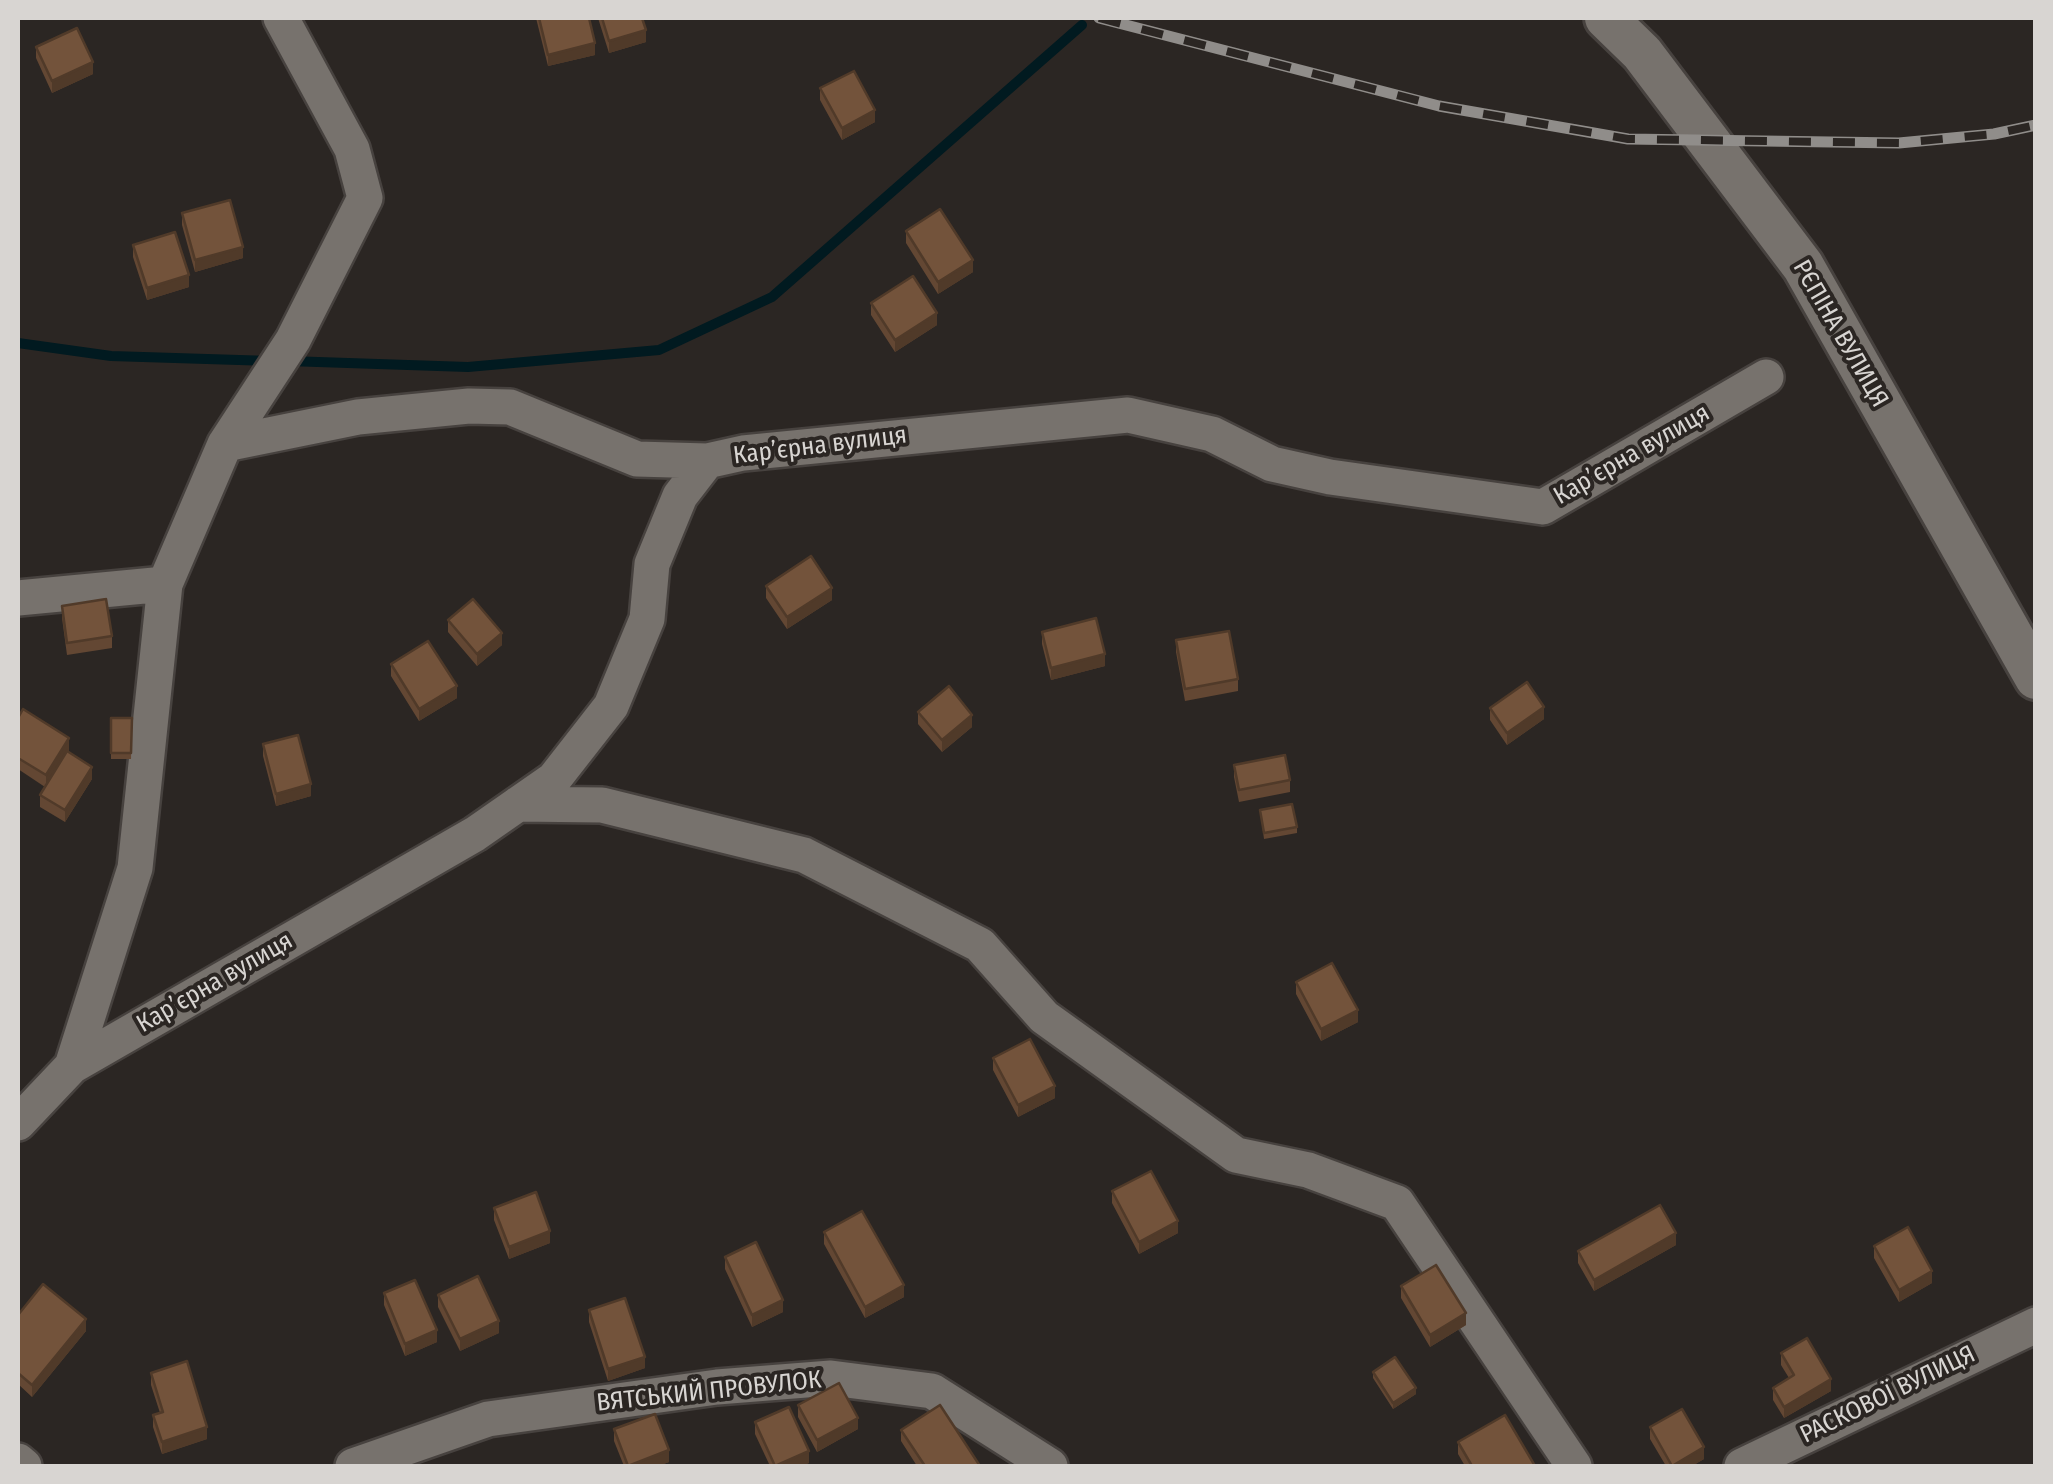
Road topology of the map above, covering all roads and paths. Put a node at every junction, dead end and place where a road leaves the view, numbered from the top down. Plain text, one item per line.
1 (281, 18) edge
2 (1606, 18) edge
3 (1766, 378) dead end
4 (225, 444) junction
5 (707, 461) junction
6 (165, 584) junction
7 (18, 598) edge
8 (2036, 678) edge
9 (518, 804) junction
10 (72, 1066) junction
11 (18, 1124) edge
12 (2036, 1325) edge
13 (18, 1462) edge
14 (24, 1466) edge
15 (354, 1466) edge
16 (1050, 1466) edge
17 (1574, 1466) edge
18 (1742, 1466) edge

1 - 4 street
2 - 8 street, РЄПІНА ВУЛИЦЯ
3 - 5 street, Карʼєрна вулиця
4 - 5 street
4 - 6 street
5 - 9 street, Карʼєрна вулиця
6 - 7 street
6 - 10 street
9 - 10 street, Карʼєрна вулиця
9 - 17 street
10 - 11 street, Карʼєрна вулиця
12 - 18 street, РАСКОВОЇ ВУЛИЦЯ
13 - 14 street
15 - 16 street, ВЯТСЬКИЙ ПРОВУЛОК

